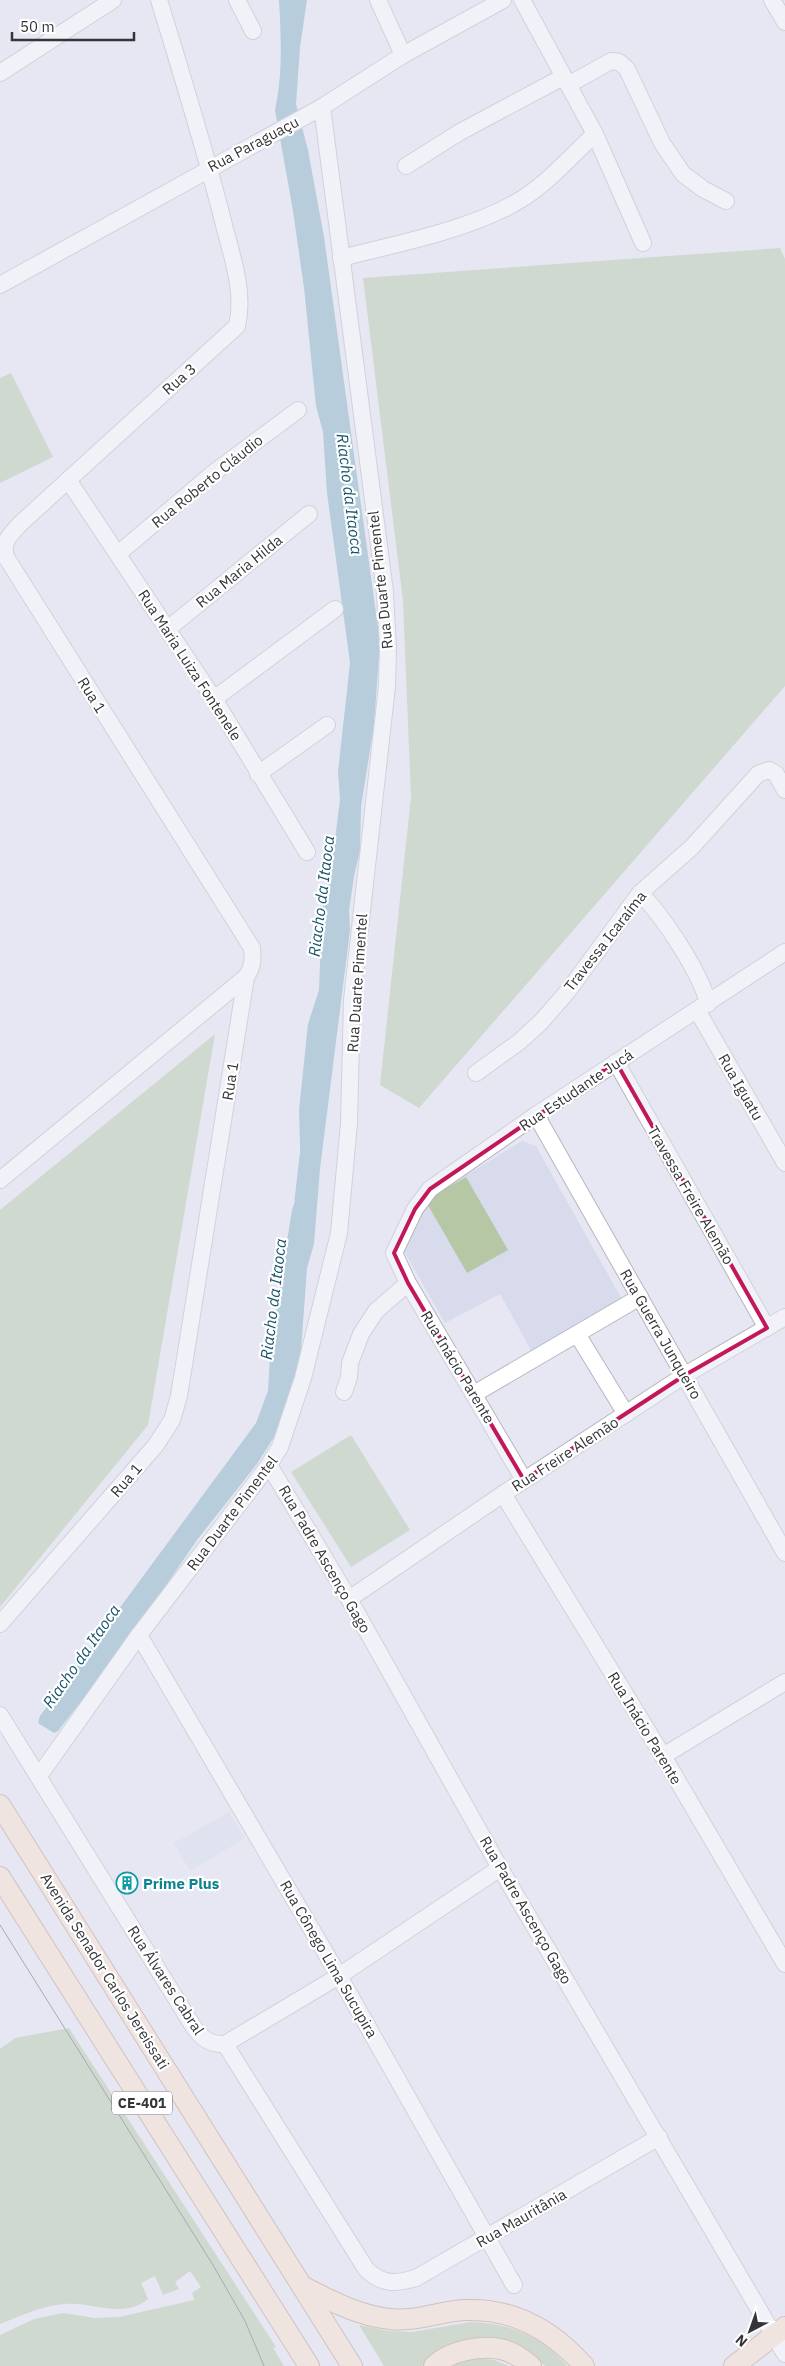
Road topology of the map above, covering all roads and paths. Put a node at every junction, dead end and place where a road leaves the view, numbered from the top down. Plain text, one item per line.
1 (113, 0) edge
2 (159, 0) edge
3 (237, 0) edge
4 (378, 0) edge
5 (504, 0) edge
6 (522, 0) edge
7 (772, 0) edge
8 (785, 22) edge
9 (253, 31) dead end
10 (402, 55) junction
11 (0, 73) edge
12 (565, 81) junction
13 (317, 109) junction
14 (595, 134) junction
15 (406, 166) dead end
16 (210, 167) junction
17 (726, 201) dead end
18 (643, 243) dead end
19 (342, 258) junction
20 (0, 285) edge
21 (298, 410) dead end
22 (68, 480) junction
23 (309, 514) dead end
24 (4, 544) joint
25 (118, 554) junction
26 (335, 608) dead end
27 (169, 628) junction
28 (214, 699) junction
29 (327, 725) dead end
30 (258, 774) junction
31 (785, 790) edge
32 (308, 852) dead end
33 (640, 893) junction
34 (785, 952) edge
35 (246, 977) junction
36 (702, 1007) junction
37 (616, 1062) junction
38 (476, 1073) dead end
39 (536, 1115) junction
40 (785, 1163) edge
41 (0, 1180) edge
42 (394, 1253) joint
43 (408, 1283) junction
44 (640, 1297) junction
45 (785, 1317) edge
46 (767, 1328) junction
47 (577, 1334) junction
48 (685, 1375) junction
49 (344, 1392) dead end
50 (474, 1394) junction
51 (626, 1414) junction
52 (269, 1465) junction
53 (524, 1480) junction
54 (503, 1494) junction
55 (785, 1553) edge
56 (349, 1599) junction
57 (0, 1624) edge
58 (139, 1635) junction
59 (785, 1682) edge
60 (0, 1715) edge
61 (662, 1756) junction
62 (38, 1776) junction
63 (0, 1806) edge
64 (500, 1868) junction
65 (0, 1877) edge
66 (785, 1964) edge
67 (339, 1976) junction
68 (225, 2044) junction
69 (659, 2137) junction
70 (488, 2237) junction
71 (514, 2285) dead end
72 (302, 2286) junction
73 (779, 2331) edge
74 (785, 2354) edge
75 (309, 2366) edge
76 (352, 2366) edge
77 (434, 2366) edge
78 (531, 2366) edge
79 (584, 2366) edge
80 (734, 2366) edge

1 - 11 street
2 - 16 street, Rua 3
3 - 9 street
4 - 10 street
5 - 10 street, Rua Paraguaçu
6 - 12 street
7 - 8 street
10 - 13 street, Rua Paraguaçu
12 - 14 street
12 - 15 street
12 - 17 street
13 - 16 street, Rua Paraguaçu
13 - 19 street, Rua Duarte Pimentel
14 - 18 street
14 - 19 street
16 - 20 street, Rua Paraguaçu
16 - 22 street, Rua 3
19 - 52 street, Rua Duarte Pimentel
21 - 25 street, Rua Roberto Cláudio
22 - 24 street, Rua 3
22 - 25 street, Rua Maria Luiza Fontenele
23 - 27 street, Rua Maria Hilda
24 - 35 street, Rua 1
25 - 27 street, Rua Maria Luiza Fontenele
26 - 28 street
27 - 28 street, Rua Maria Luiza Fontenele
28 - 30 street, Rua Maria Luiza Fontenele
29 - 30 street
30 - 32 street, Rua Maria Luiza Fontenele
31 - 33 street, Travessa Icaraíma
33 - 36 street, Rua Iguatu
33 - 38 street, Travessa Icaraíma
34 - 36 street, Rua Estudante Jucá
35 - 41 street
35 - 57 street, Rua 1
36 - 37 street, Rua Estudante Jucá
36 - 40 street, Rua Iguatu
37 - 39 street, Rua Estudante Jucá
37 - 46 street, Travessa Freire Alemão
39 - 42 street, Rua Estudante Jucá
39 - 44 street, Rua Guerra Junqueiro
42 - 43 street, Rua Inácio Parente
43 - 49 street
43 - 50 street, Rua Inácio Parente
44 - 47 street
44 - 48 street, Rua Guerra Junqueiro
45 - 46 street, Rua Freire Alemão
46 - 48 street, Rua Freire Alemão
47 - 50 street
47 - 51 street
48 - 51 street, Rua Freire Alemão
48 - 55 street, Rua Guerra Junqueiro
50 - 53 street, Rua Inácio Parente
51 - 53 street, Rua Freire Alemão
52 - 56 street, Rua Padre Ascenço Gago
52 - 58 street, Rua Duarte Pimentel
53 - 54 street, Rua Freire Alemão
54 - 56 street, Rua Freire Alemão
54 - 61 street, Rua Inácio Parente
56 - 64 street, Rua Padre Ascenço Gago
58 - 62 street, Rua Duarte Pimentel
58 - 67 street, Rua Cônego Lima Sucupira
59 - 61 street
60 - 62 street, Rua Álvares Cabral
61 - 66 street, Rua Inácio Parente
62 - 68 street, Rua Álvares Cabral
63 - 72 main road, Avenida Senador Carlos Jereissati / CE-401
64 - 67 street
64 - 69 street, Rua Padre Ascenço Gago
65 - 75 main road, CE-401
67 - 68 street
67 - 70 street, Rua Cônego Lima Sucupira
68 - 70 street, Rua Mauritânia
69 - 70 street, Rua Mauritânia
69 - 73 street, Rua Padre Ascenço Gago
70 - 71 street, Rua Cônego Lima Sucupira
72 - 76 main road, Avenida Senador Carlos Jereissati / CE-401
72 - 79 main road
73 - 74 street, Rua Padre Ascenço Gago
73 - 80 main road
77 - 78 main road

